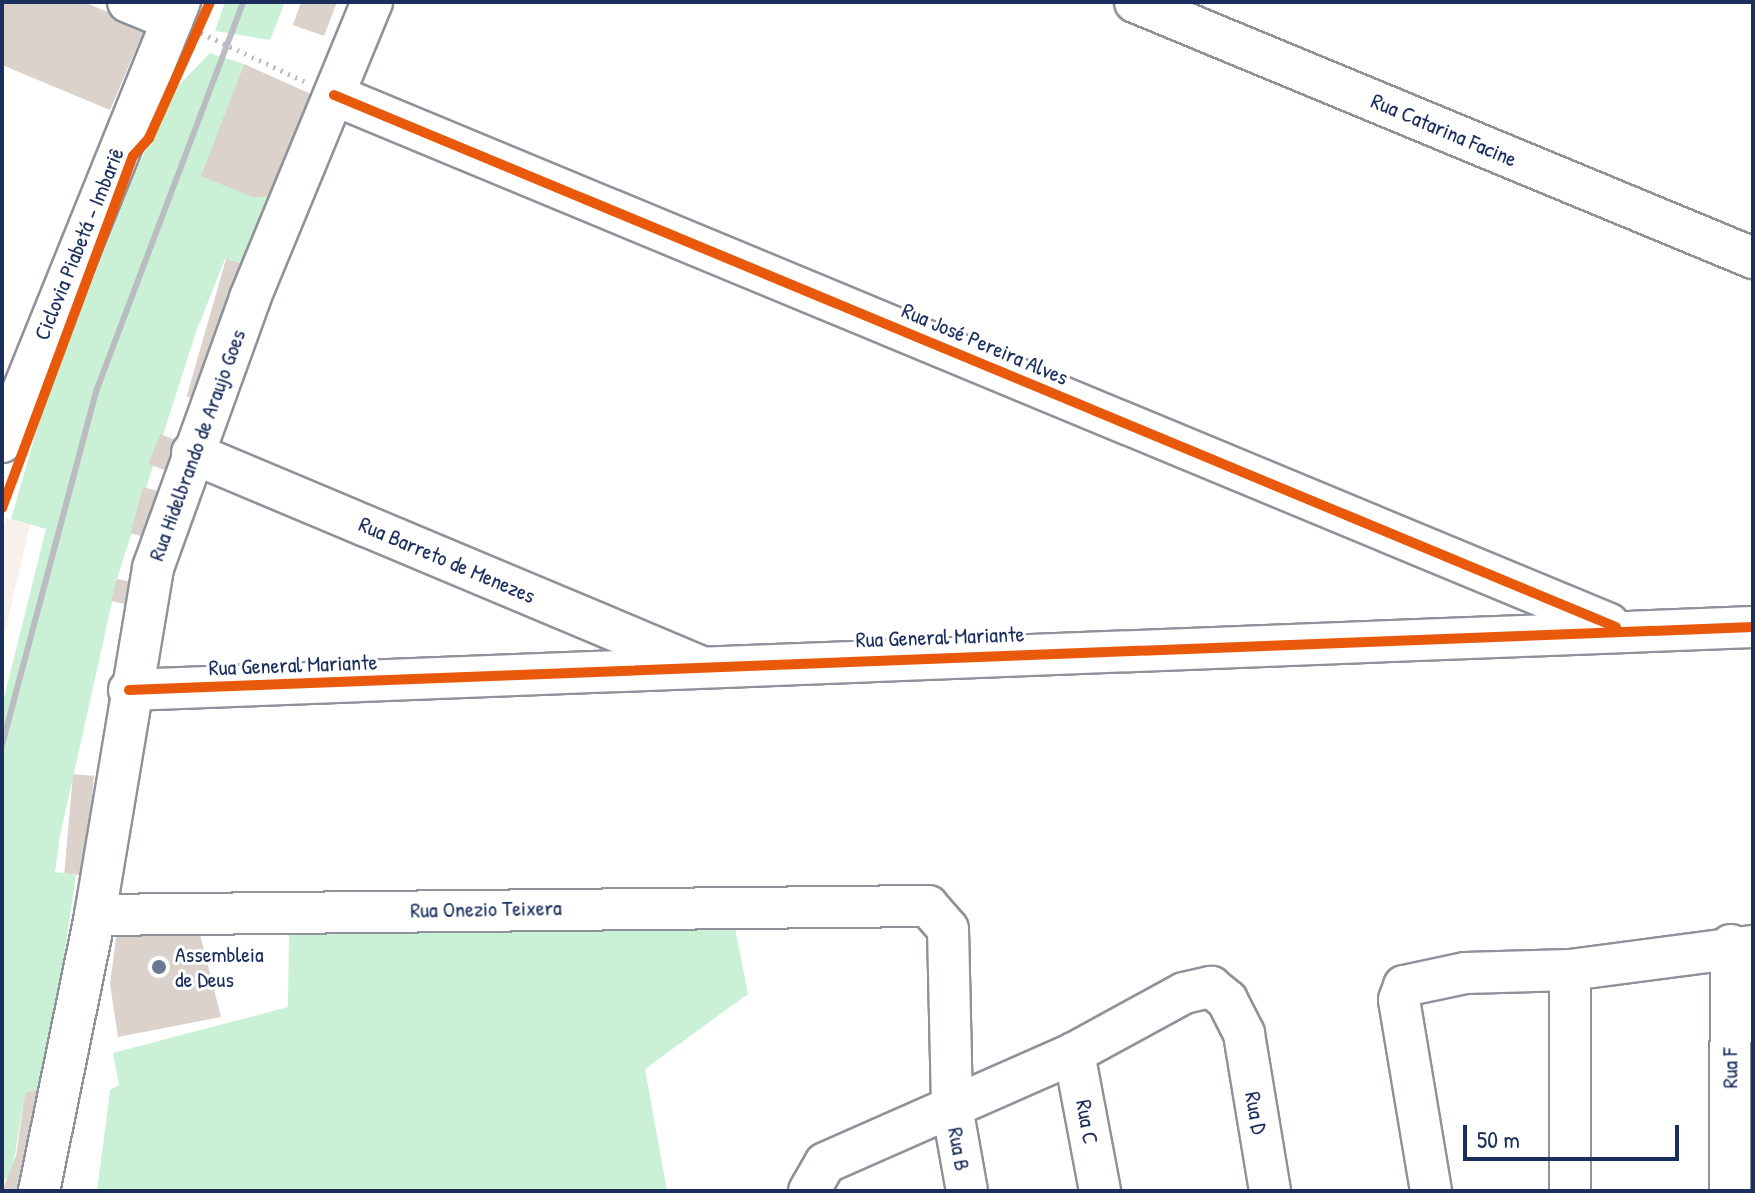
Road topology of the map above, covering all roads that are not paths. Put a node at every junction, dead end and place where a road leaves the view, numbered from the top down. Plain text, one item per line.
1 (128, 2) edge
2 (372, 2) edge
3 (1135, 2) edge
4 (188, 24) edge
5 (334, 95) junction
6 (1753, 258) edge
7 (12, 374) edge
8 (2, 442) edge
9 (192, 453) junction
10 (1753, 627) edge
11 (1621, 629) junction
12 (702, 667) junction
13 (129, 690) junction
14 (95, 915) junction
15 (1742, 946) edge
16 (1570, 970) junction
17 (1074, 1053) junction
18 (952, 1107) junction
19 (39, 1191) edge
20 (809, 1191) edge
21 (967, 1191) edge
22 (1100, 1191) edge
23 (1270, 1191) edge
24 (1431, 1191) edge
25 (1570, 1191) edge
26 (1730, 1191) edge

1 - 4 street
2 - 5 street, Rua Hidelbrando de Araujo Goes
3 - 6 street, Rua Catarina Facine
4 - 7 street
5 - 9 street, Rua Hidelbrando de Araujo Goes
5 - 11 street, Rua José Pereira Alves
7 - 8 street
9 - 12 street, Rua Barreto de Menezes
9 - 13 street, Rua Hidelbrando de Araujo Goes
10 - 11 street, Rua General Mariante
11 - 12 street, Rua General Mariante
12 - 13 street, Rua General Mariante
13 - 14 street, Rua Hidelbrando de Araujo Goes
14 - 18 street, Rua Onezio Teixera
14 - 19 street, Rua Hidelbrando de Araujo Goes
15 - 16 street
15 - 26 street, Rua F
16 - 24 street
16 - 25 street
17 - 18 street
17 - 22 street, Rua C
17 - 23 street, Rua D
18 - 20 street
18 - 21 street, Rua B

